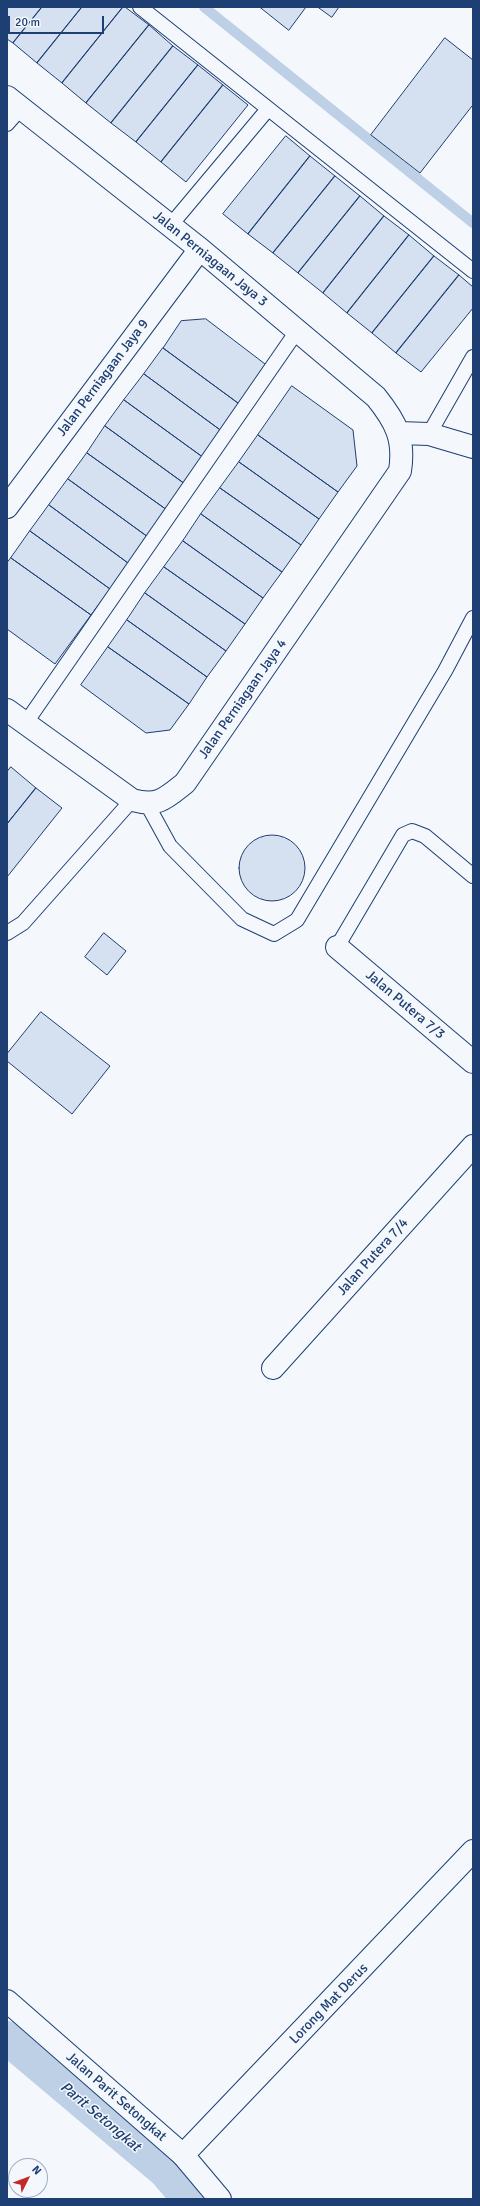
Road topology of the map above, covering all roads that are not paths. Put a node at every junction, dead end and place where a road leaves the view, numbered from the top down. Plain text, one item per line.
1 (140, 7) edge
2 (12, 109) edge
3 (268, 109) junction
4 (170, 226) junction
5 (200, 249) junction
6 (473, 271) edge
7 (297, 331) junction
8 (473, 357) edge
9 (399, 433) junction
10 (429, 434) junction
11 (473, 447) edge
12 (7, 507) edge
13 (473, 618) edge
14 (7, 710) edge
15 (25, 724) junction
16 (139, 802) junction
17 (473, 876) edge
18 (7, 933) edge
19 (337, 947) joint
20 (473, 1062) edge
21 (473, 1146) edge
22 (273, 1368) dead end
23 (473, 1851) edge
24 (7, 2001) edge
25 (183, 2156) junction
26 (220, 2199) edge

1 - 3 lane
2 - 4 street, Jalan Perniagaan Jaya 3
3 - 4 lane
3 - 6 lane
4 - 5 street, Jalan Perniagaan Jaya 3
5 - 7 street, Jalan Perniagaan Jaya 3
5 - 12 street, Jalan Perniagaan Jaya 9
7 - 9 street, Jalan Perniagaan Jaya 3
7 - 15 lane
8 - 10 lane
9 - 10 street
9 - 16 street, Jalan Perniagaan Jaya 4
10 - 11 street
13 - 16 lane
14 - 15 street
15 - 16 street
16 - 18 lane
17 - 19 lane
19 - 20 street, Jalan Putera 7/3
21 - 22 street, Jalan Putera 7/4
23 - 25 street, Lorong Mat Derus
24 - 25 street, Jalan Parit Setongkat
25 - 26 street, Jalan Parit Setongkat

